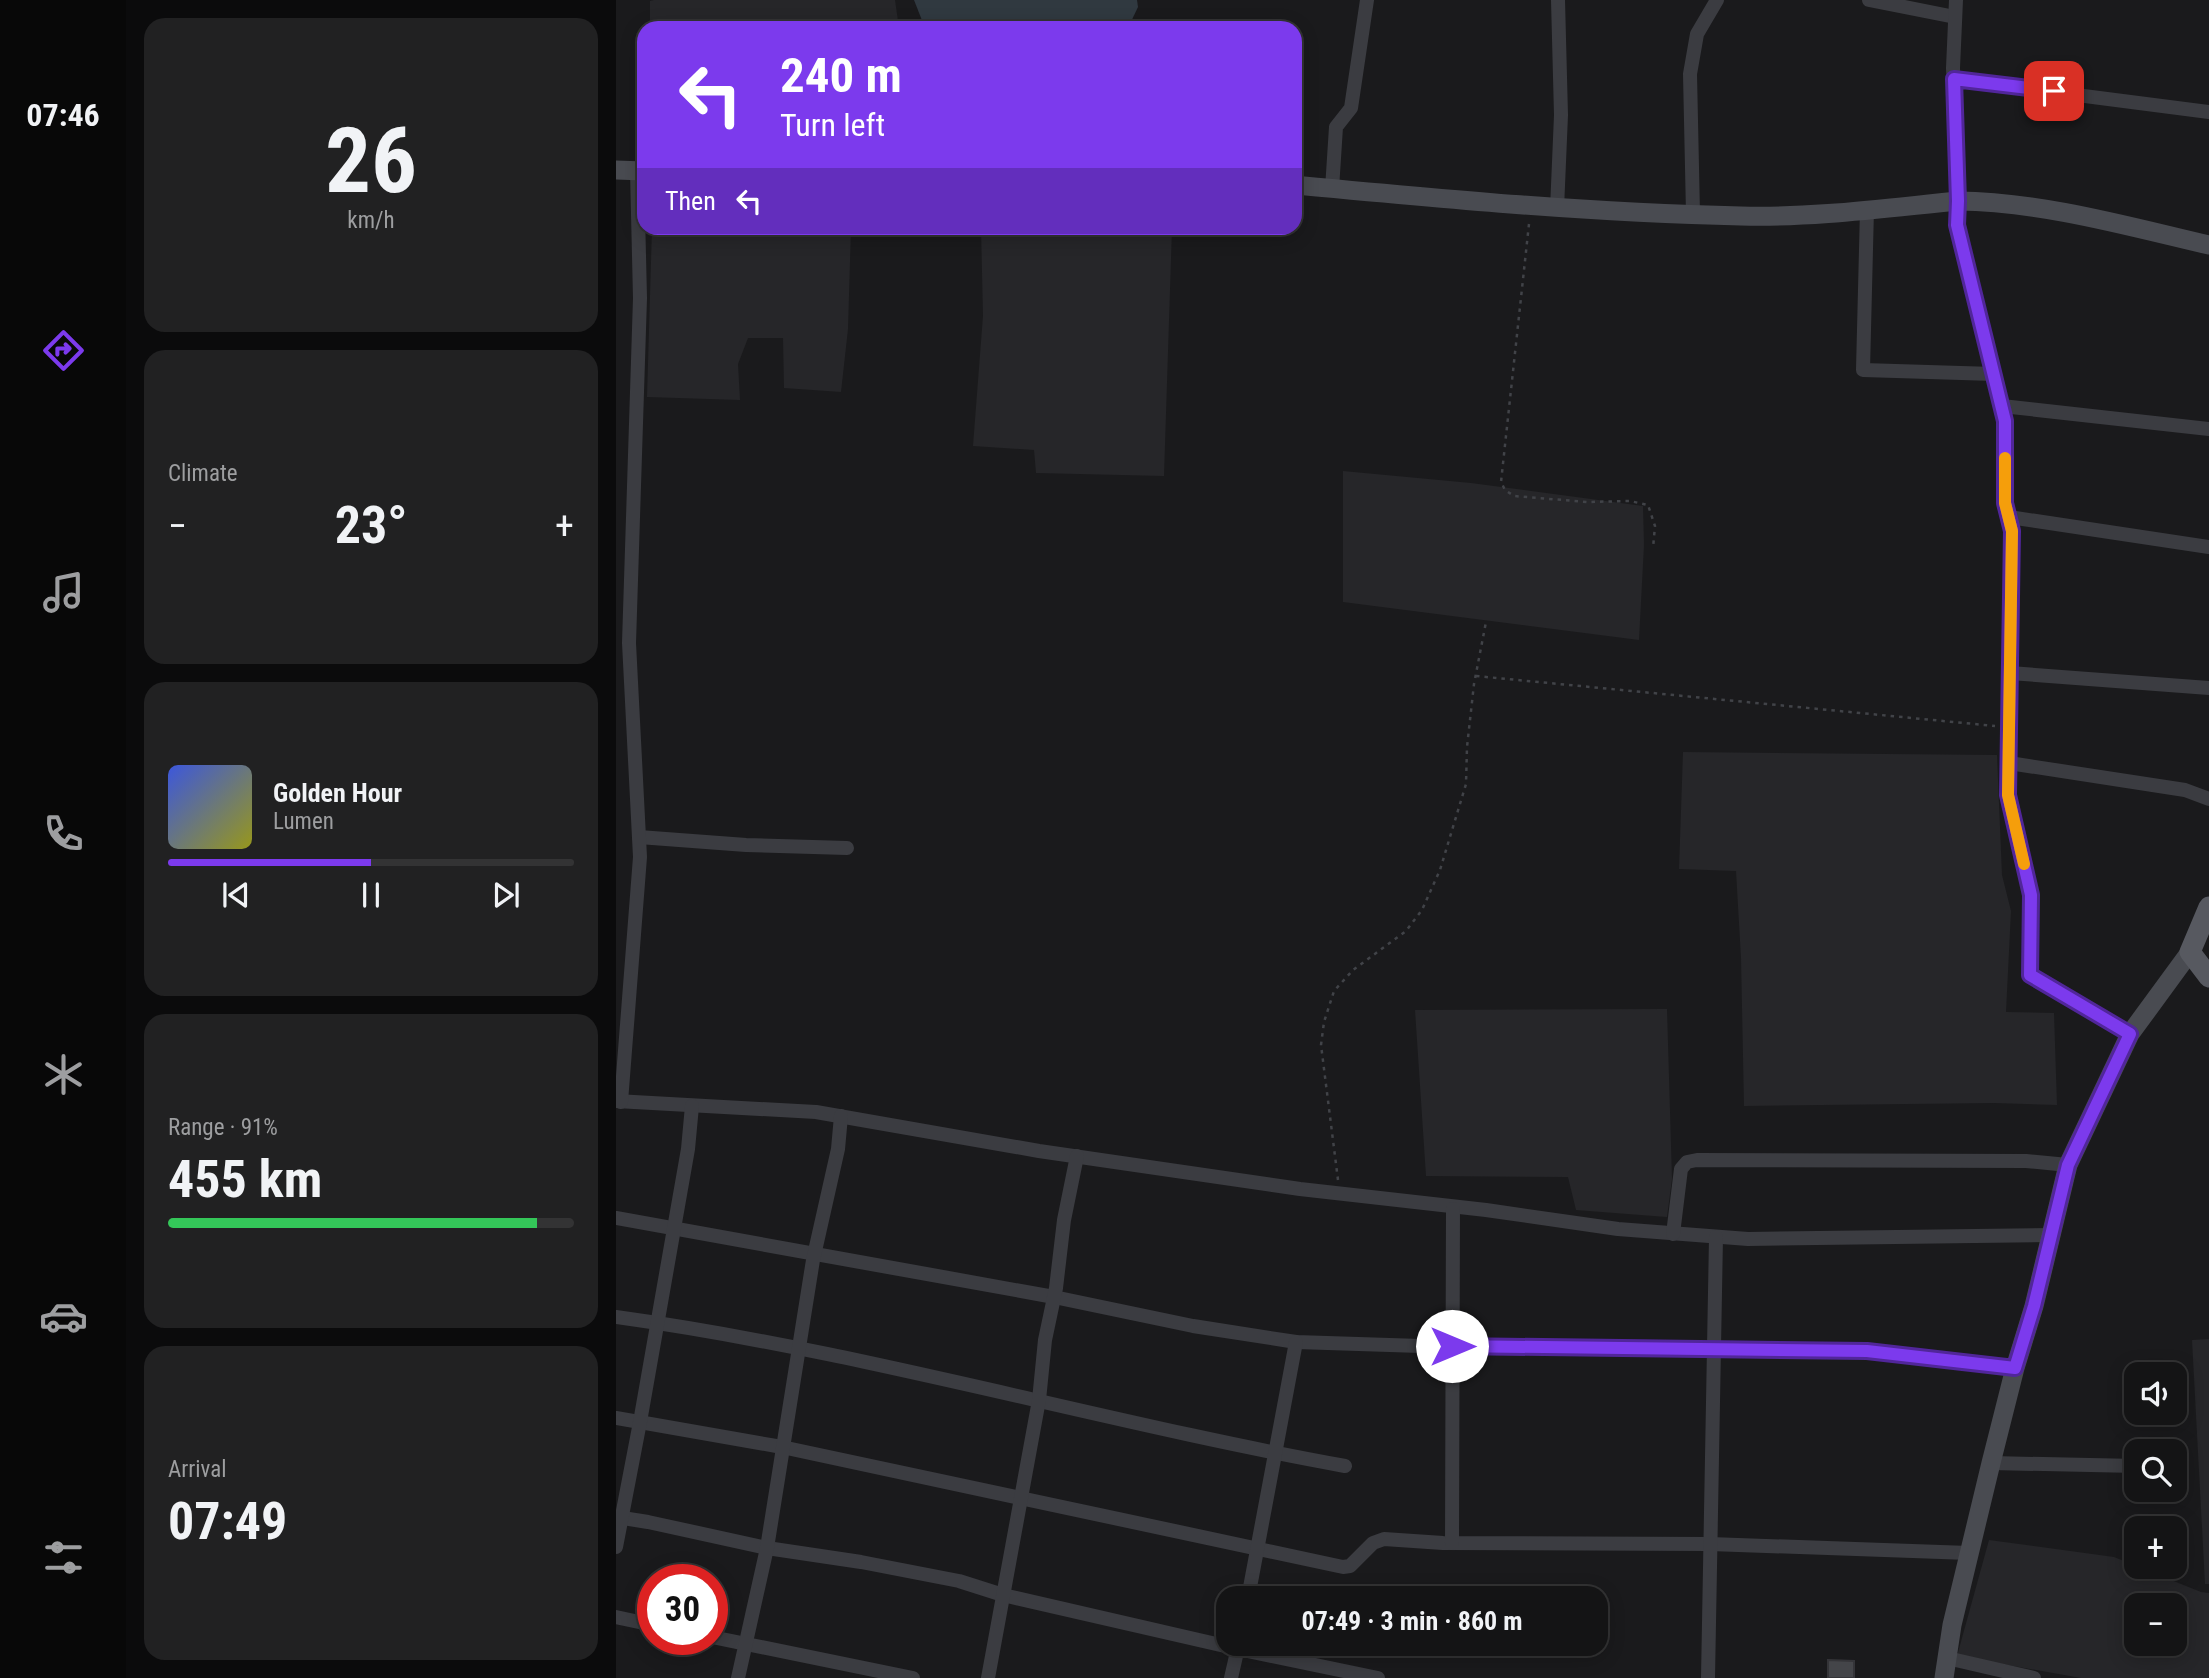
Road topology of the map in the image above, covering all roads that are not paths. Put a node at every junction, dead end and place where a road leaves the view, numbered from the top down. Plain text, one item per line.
1 (1367, 0) edge
2 (1558, 0) edge
3 (1717, 0) edge
4 (1869, 0) edge
5 (1956, 0) edge
6 (1955, 18) junction
7 (1954, 79) junction
8 (2209, 112) edge
9 (616, 170) edge
10 (637, 171) edge
11 (1302, 186) edge
12 (1332, 188) junction
13 (1958, 201) junction
14 (1557, 209) junction
15 (1867, 209) junction
16 (1693, 214) junction
17 (640, 235) edge
18 (2209, 245) edge
19 (1994, 374) junction
20 (2002, 406) junction
21 (2209, 429) edge
22 (2009, 517) junction
23 (2209, 547) edge
24 (2010, 673) junction
25 (2209, 688) edge
26 (2009, 764) junction
27 (2209, 799) edge
28 (639, 837) junction
29 (847, 848) dead end
30 (2209, 907) edge
31 (2190, 952) junction
32 (2209, 977) edge
33 (2130, 1034) junction
34 (618, 1101) edge
35 (692, 1106) junction
36 (841, 1116) junction
37 (1077, 1156) junction
38 (2068, 1165) junction
39 (1453, 1209) junction
40 (616, 1218) edge
41 (672, 1227) junction
42 (1673, 1234) junction
43 (2052, 1235) junction
44 (1716, 1237) junction
45 (814, 1253) junction
46 (1054, 1297) junction
47 (616, 1317) edge
48 (658, 1322) junction
49 (1296, 1342) junction
50 (1452, 1346) junction
51 (1713, 1348) junction
52 (800, 1350) junction
53 (2015, 1368) junction
54 (1039, 1400) junction
55 (616, 1418) edge
56 (640, 1422) junction
57 (782, 1447) junction
58 (1275, 1453) junction
59 (1991, 1463) junction
60 (1345, 1466) dead end
61 (2124, 1466) edge
62 (1020, 1500) junction
63 (619, 1518) edge
64 (1452, 1543) junction
65 (1710, 1544) junction
66 (616, 1547) edge
67 (767, 1548) junction
68 (1257, 1549) junction
69 (1969, 1553) junction
70 (1250, 1586) edge
71 (1003, 1595) junction
72 (616, 1617) edge
73 (637, 1622) edge
74 (728, 1640) edge
75 (1216, 1641) edge
76 (746, 1644) junction
77 (1236, 1656) edge
78 (1282, 1656) edge
79 (1947, 1658) junction
80 (738, 1678) edge
81 (913, 1678) edge
82 (988, 1678) edge
83 (1231, 1678) edge
84 (1378, 1678) edge
85 (1708, 1678) edge
86 (1944, 1678) edge
87 (2034, 1678) edge

1 - 12 street
2 - 14 street
3 - 16 street
4 - 6 street
5 - 6 street
6 - 7 street
7 - 8 street
7 - 13 street
9 - 10 main road
11 - 12 main road
12 - 14 main road
13 - 15 main road
13 - 18 main road
13 - 19 street
14 - 16 main road
15 - 16 main road
15 - 19 street
17 - 28 street
19 - 20 street
20 - 21 street
20 - 22 street
22 - 23 street
22 - 24 street
24 - 25 street
24 - 26 street
26 - 27 street
26 - 33 street
28 - 29 street
28 - 34 street
30 - 31 main road
31 - 32 main road
31 - 33 main road
33 - 38 main road
34 - 35 street
35 - 36 street
35 - 41 street
36 - 37 street
36 - 45 street
37 - 39 street
37 - 46 street
38 - 42 street
38 - 43 main road
39 - 42 street
39 - 50 street
40 - 41 street
41 - 45 street
41 - 48 street
42 - 44 street
43 - 44 street
43 - 53 main road
44 - 51 street
45 - 46 street
45 - 52 street
46 - 49 street
46 - 54 street
47 - 48 street
48 - 52 street
48 - 56 street
49 - 50 street
49 - 58 street
50 - 51 street
50 - 64 street
51 - 53 street
51 - 65 street
52 - 54 street
52 - 57 street
53 - 59 main road
54 - 58 street
54 - 62 street
55 - 56 street
56 - 57 street
56 - 63 street
57 - 62 street
57 - 67 street
58 - 60 street
58 - 68 street
59 - 61 street
59 - 69 main road
62 - 68 street
62 - 71 street
63 - 66 street
63 - 67 street
64 - 65 street
64 - 68 street
65 - 69 street
65 - 85 street
67 - 71 street
67 - 76 street
68 - 70 street
69 - 79 main road
71 - 75 street
71 - 82 street
72 - 73 street
74 - 76 street
76 - 80 street
76 - 81 street
77 - 83 street
78 - 84 street
79 - 86 main road
79 - 87 street

